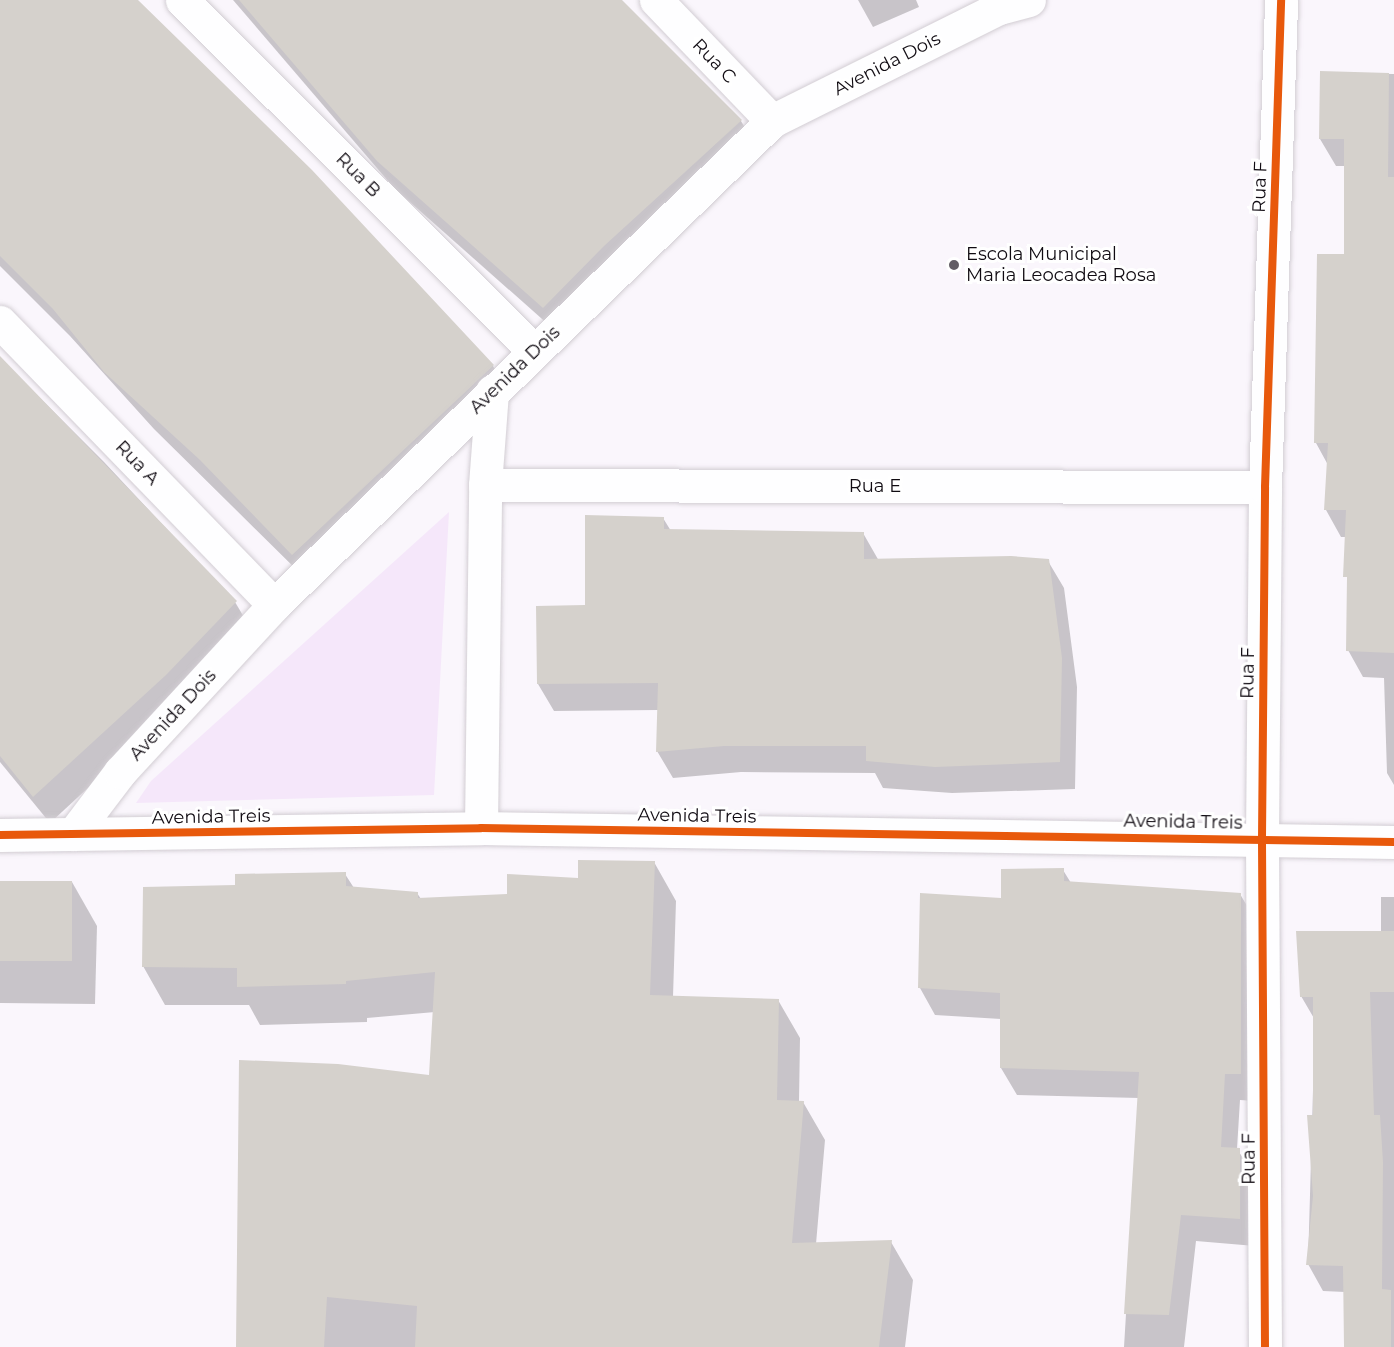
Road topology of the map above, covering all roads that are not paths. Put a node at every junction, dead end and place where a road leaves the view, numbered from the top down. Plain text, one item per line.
1 (182, 0) edge
2 (656, 0) edge
3 (1029, 0) edge
4 (1281, 0) edge
5 (772, 122) junction
6 (0, 322) edge
7 (534, 351) junction
8 (492, 391) junction
9 (485, 485) junction
10 (1265, 487) junction
11 (274, 605) junction
12 (481, 828) junction
13 (4, 830) edge
14 (73, 834) junction
15 (1262, 838) junction
16 (1394, 842) edge
17 (1266, 1347) edge

1 - 7 street, Rua B
2 - 5 street, Rua C
3 - 5 street, Avenida Dois
4 - 10 street, Rua F
5 - 7 street, Avenida Dois
6 - 11 street, Rua A
7 - 8 street, Avenida Dois
8 - 9 street
8 - 11 street, Avenida Dois
9 - 10 street, Rua E
9 - 12 street
10 - 15 street, Rua F
11 - 14 street, Avenida Dois
12 - 14 street, Avenida Treis
12 - 15 street, Avenida Treis
13 - 14 street, Avenida Treis
15 - 16 street, Avenida Treis
15 - 17 street, Rua F

